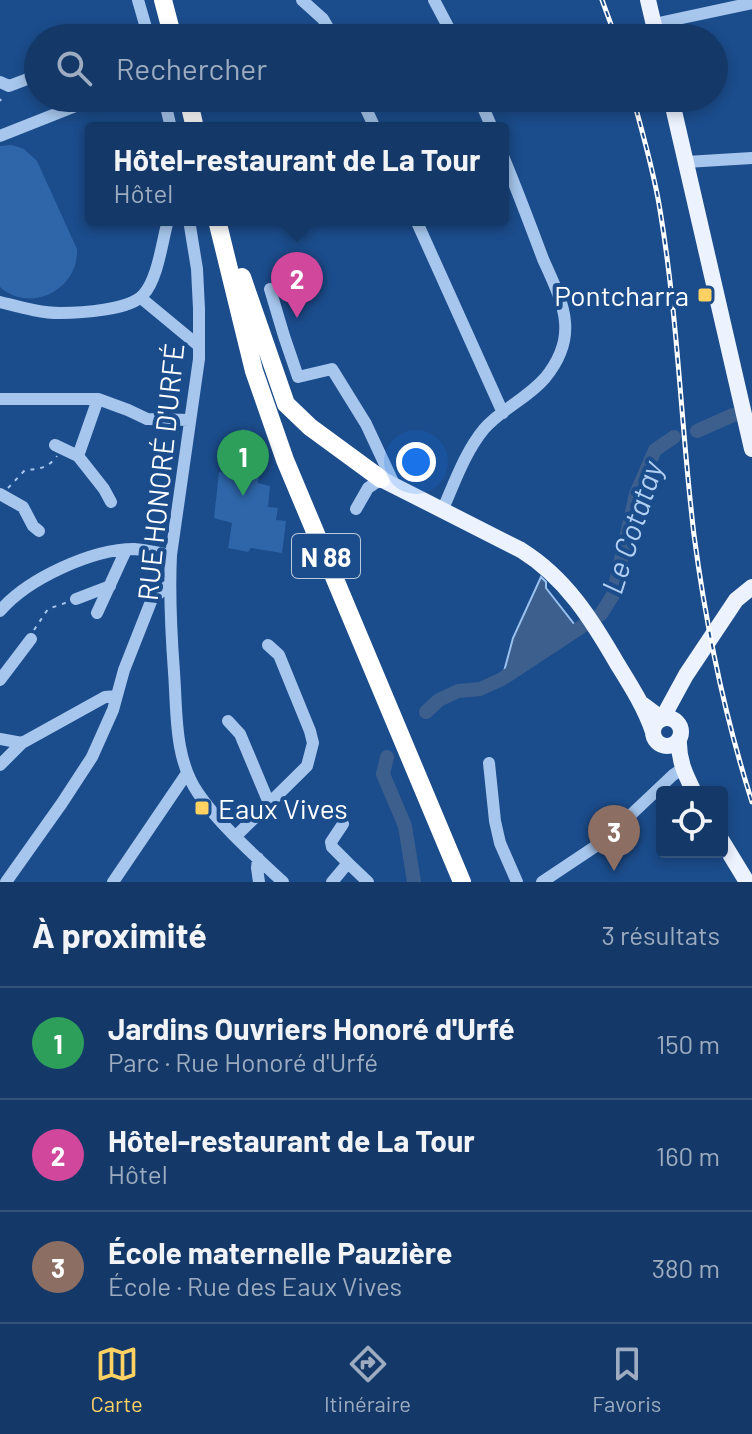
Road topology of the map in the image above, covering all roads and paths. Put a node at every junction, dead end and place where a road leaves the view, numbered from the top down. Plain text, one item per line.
1 (138, 0) edge
2 (163, 0) edge
3 (174, 0) edge
4 (302, 0) edge
5 (434, 0) edge
6 (648, 0) edge
7 (752, 3) edge
8 (145, 24) edge
9 (169, 24) edge
10 (180, 24) edge
11 (326, 24) edge
12 (447, 24) edge
13 (653, 24) edge
14 (679, 24) edge
15 (24, 79) edge
16 (4, 84) edge
17 (0, 100) edge
18 (61, 112) edge
19 (674, 112) edge
20 (0, 136) edge
21 (752, 158) edge
22 (686, 162) junction
23 (509, 172) edge
24 (166, 226) edge
25 (190, 226) edge
26 (218, 226) edge
27 (229, 226) edge
28 (419, 226) edge
29 (242, 277) junction
30 (270, 289) dead end
31 (141, 298) junction
32 (0, 302) edge
33 (199, 346) junction
34 (0, 399) edge
35 (98, 399) junction
36 (503, 413) junction
37 (190, 420) junction
38 (59, 447) joint
39 (752, 449) edge
40 (78, 456) junction
41 (388, 482) junction
42 (1, 494) edge
43 (111, 502) dead end
44 (356, 509) dead end
45 (442, 511) junction
46 (39, 531) dead end
47 (126, 550) junction
48 (171, 555) junction
49 (169, 585) junction
50 (110, 586) junction
51 (752, 587) edge
52 (76, 599) joint
53 (752, 601) edge
54 (0, 611) edge
55 (97, 613) dead end
56 (720, 624) junction
57 (31, 639) joint
58 (268, 645) dead end
59 (0, 680) edge
60 (116, 696) junction
61 (228, 721) dead end
62 (667, 731) junction
63 (0, 739) edge
64 (22, 743) junction
65 (489, 763) dead end
66 (0, 765) edge
67 (682, 769) junction
68 (187, 773) junction
69 (691, 786) edge
70 (269, 803) junction
71 (343, 824) dead end
72 (236, 836) junction
73 (728, 851) edge
74 (258, 858) junction
75 (348, 863) junction
76 (6, 882) edge
77 (113, 882) edge
78 (259, 882) edge
79 (283, 882) edge
80 (332, 882) edge
81 (368, 882) edge
82 (462, 882) edge
83 (473, 882) edge
84 (517, 882) edge
85 (542, 882) edge
86 (747, 882) edge

1 - 8 street
2 - 9 highway
3 - 10 highway
4 - 11 street
5 - 12 street
6 - 13 main road
7 - 14 street
15 - 16 street
16 - 17 street
18 - 20 street
19 - 22 main road
21 - 22 street
22 - 39 main road
23 - 36 street
24 - 31 street
25 - 33 street, RUE HONORÉ D'URFÉ
26 - 82 highway, N 88
27 - 29 highway, N 88
28 - 36 street
29 - 41 highway
29 - 83 highway, N 88
30 - 41 street
31 - 32 street
31 - 33 street
33 - 37 street, RUE HONORÉ D'URFÉ
34 - 35 street
35 - 37 street
35 - 40 street
36 - 45 street
37 - 48 street, RUE HONORÉ D'URFÉ
38 - 40 street
38 - 42 path
40 - 43 street
41 - 44 street
41 - 45 main road
42 - 46 street
45 - 62 main road
47 - 48 street
47 - 50 street
47 - 54 street
48 - 49 street, RUE HONORÉ D'URFÉ
49 - 60 street
49 - 68 street, RUE HONORÉ D'URFÉ
50 - 52 street
50 - 55 street
51 - 56 main road
52 - 57 path
53 - 56 main road
56 - 62 main road
57 - 59 street
58 - 70 street
60 - 64 street
60 - 76 street
61 - 70 street
62 - 67 main road
63 - 64 street
64 - 66 street
65 - 84 street
67 - 69 main road
67 - 85 street
68 - 72 street, RUE HONORÉ D'URFÉ
68 - 77 street
70 - 72 street
71 - 75 street
72 - 74 street, RUE HONORÉ D'URFÉ
73 - 86 main road
74 - 78 street
74 - 79 street, RUE HONORÉ D'URFÉ
75 - 80 street
75 - 81 street

